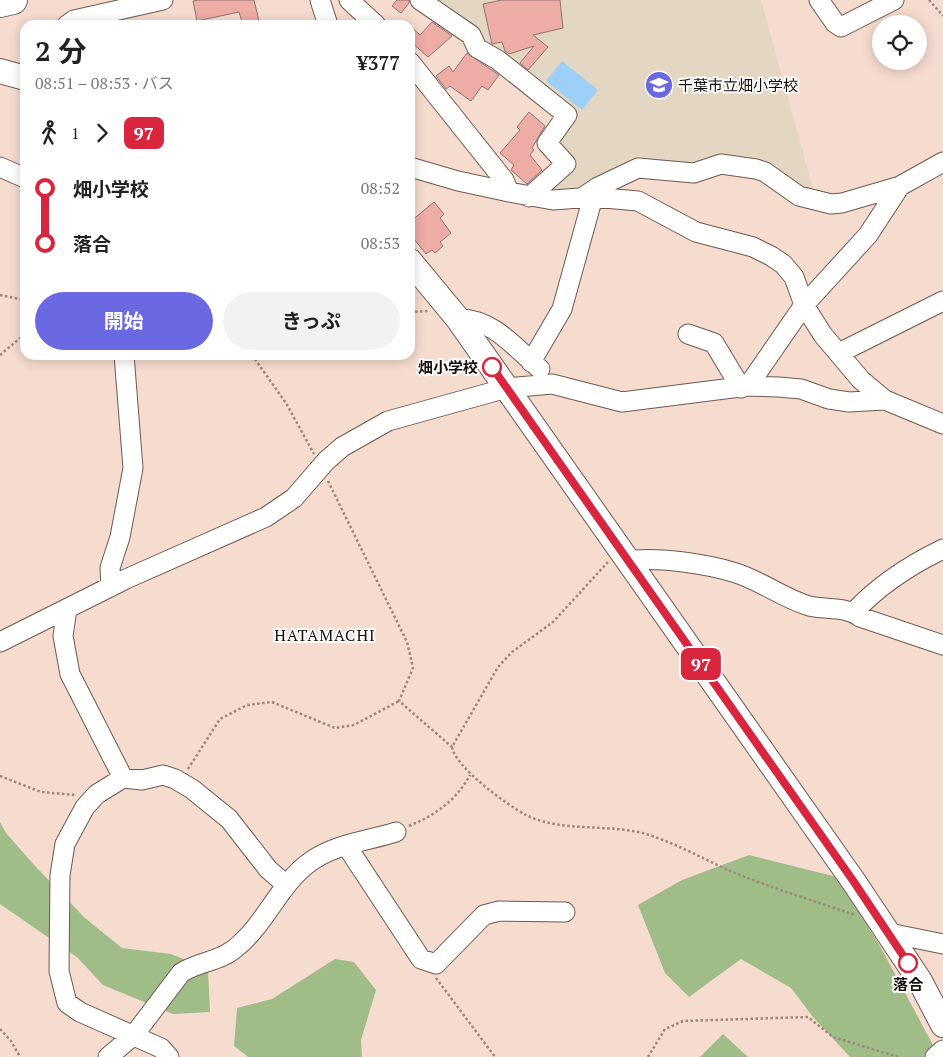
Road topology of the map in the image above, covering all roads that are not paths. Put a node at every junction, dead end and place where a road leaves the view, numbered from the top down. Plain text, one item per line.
1 (14, 0) edge
2 (163, 0) edge
3 (320, 0) edge
4 (350, 0) edge
5 (420, 0) edge
6 (818, 0) edge
7 (894, 0) edge
8 (0, 3) edge
9 (76, 20) edge
10 (326, 20) edge
11 (371, 20) edge
12 (415, 68) edge
13 (0, 71) edge
14 (20, 77) edge
15 (943, 162) edge
16 (0, 167) edge
17 (415, 168) edge
18 (20, 176) edge
19 (900, 186) junction
20 (510, 192) junction
21 (528, 197) junction
22 (587, 197) junction
23 (415, 267) edge
24 (943, 302) edge
25 (804, 305) junction
26 (458, 319) junction
27 (688, 334) dead end
28 (839, 353) junction
29 (124, 360) edge
30 (531, 362) junction
31 (552, 384) junction
32 (745, 387) junction
33 (507, 388) junction
34 (885, 400) junction
35 (943, 424) edge
36 (943, 549) edge
37 (623, 555) junction
38 (111, 587) junction
39 (67, 609) junction
40 (854, 612) junction
41 (0, 642) edge
42 (943, 645) edge
43 (123, 778) junction
44 (396, 832) road end
45 (346, 845) junction
46 (286, 886) junction
47 (565, 912) dead end
48 (885, 928) junction
49 (943, 944) edge
50 (943, 1025) edge
51 (134, 1035) junction
52 (943, 1050) edge
53 (108, 1057) edge
54 (169, 1057) edge
55 (935, 1057) edge

1 - 8 highway
2 - 9 street
3 - 10 street
4 - 11 street
5 - 21 street
6 - 7 street
12 - 20 street
13 - 14 main road
15 - 19 street
16 - 18 street
17 - 20 street
19 - 22 street
19 - 25 street
20 - 21 street
21 - 22 street
22 - 25 street
22 - 30 street
23 - 26 main road
24 - 28 street
25 - 28 street
25 - 32 street
26 - 30 street
26 - 33 main road
27 - 32 street
28 - 34 street
29 - 38 street
30 - 31 street
31 - 32 street
31 - 33 street
32 - 34 street
33 - 37 main road
33 - 38 street
34 - 35 street
36 - 40 street
37 - 40 street
37 - 48 main road
38 - 39 street
39 - 41 street
39 - 43 street
40 - 42 street
43 - 46 street
43 - 51 street
44 - 45 street
45 - 46 street
45 - 47 street
46 - 51 street
48 - 49 street
48 - 50 main road
51 - 53 street
51 - 54 street
52 - 55 street

